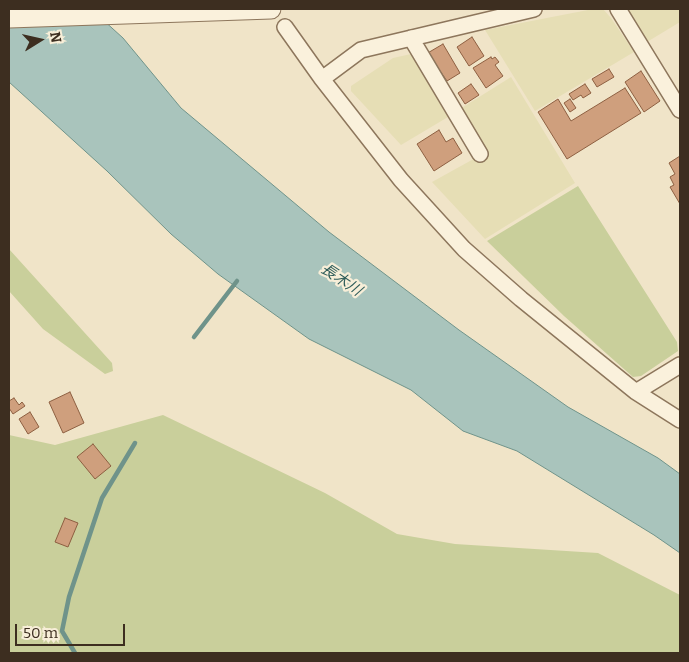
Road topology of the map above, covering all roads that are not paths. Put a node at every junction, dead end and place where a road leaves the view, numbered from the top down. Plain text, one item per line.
1 (271, 9) edge
2 (534, 9) edge
3 (618, 9) edge
4 (9, 18) edge
5 (286, 27) dead end
6 (411, 38) junction
7 (322, 79) junction
8 (680, 110) edge
9 (480, 154) dead end
10 (680, 365) edge
11 (636, 392) junction
12 (680, 420) edge

1 - 4 street
2 - 6 street
3 - 8 street
5 - 7 street
6 - 7 street
6 - 9 street
7 - 11 street
10 - 11 street
11 - 12 street

